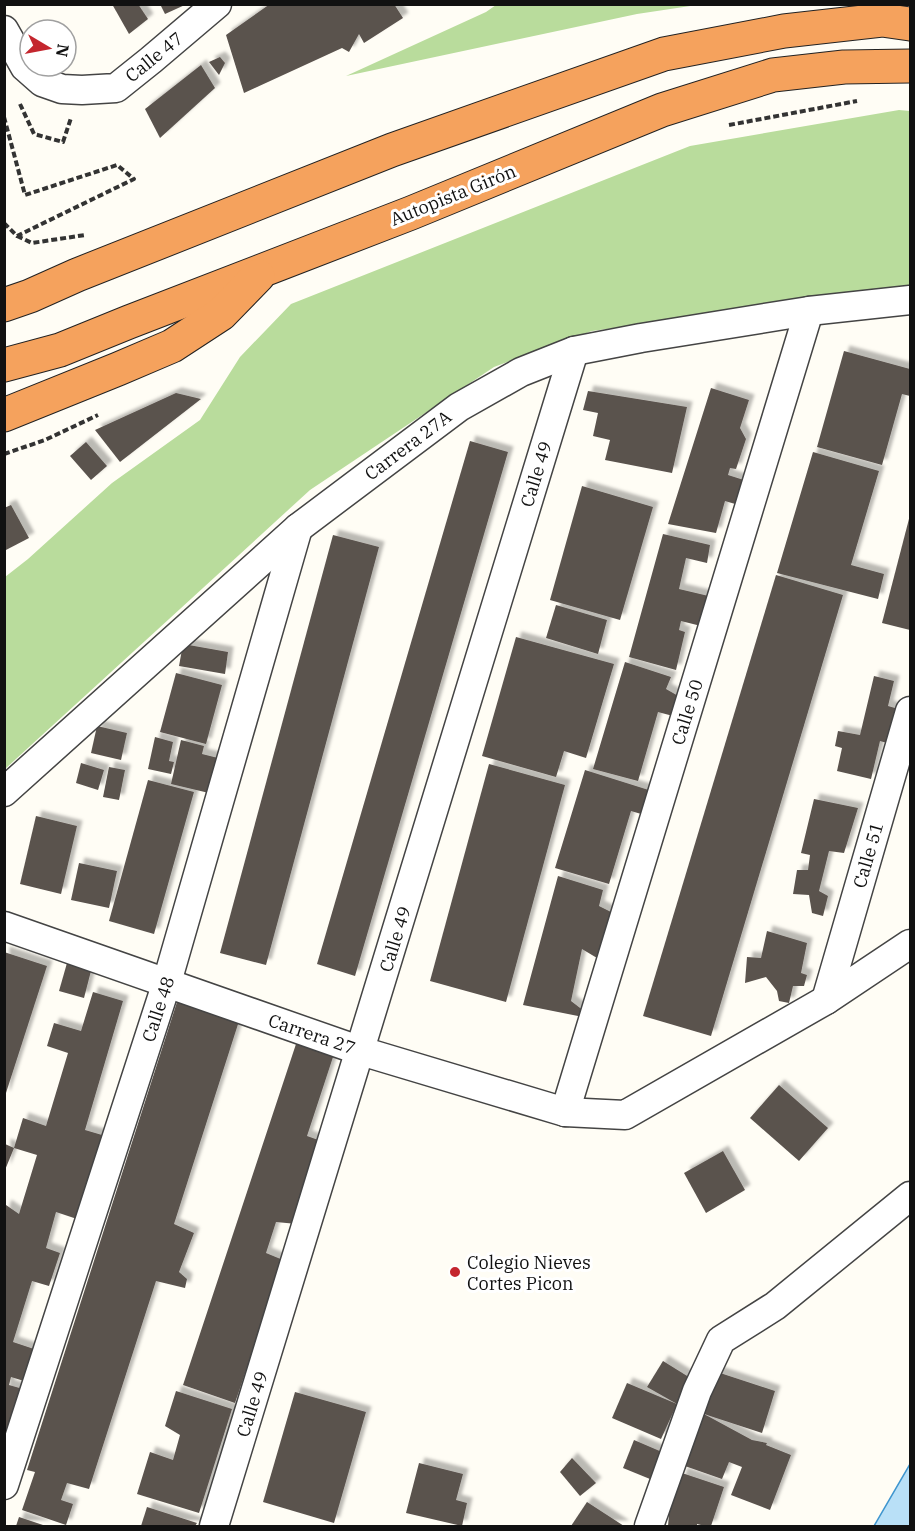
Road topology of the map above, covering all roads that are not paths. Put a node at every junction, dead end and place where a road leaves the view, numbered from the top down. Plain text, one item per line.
1 (217, 4) edge
2 (892, 16) edge
3 (4, 30) edge
4 (910, 66) edge
5 (264, 270) junction
6 (910, 300) edge
7 (4, 305) edge
8 (809, 311) junction
9 (574, 351) junction
10 (4, 365) edge
11 (4, 415) edge
12 (298, 528) junction
13 (910, 711) edge
14 (4, 792) edge
15 (4, 926) edge
16 (910, 944) edge
17 (166, 982) junction
18 (825, 1000) junction
19 (360, 1051) junction
20 (565, 1112) junction
21 (910, 1196) edge
22 (4, 1485) edge
23 (214, 1527) edge
24 (649, 1527) edge

1 - 3 street, Calle 47
2 - 7 highway
4 - 5 highway, Autopista Girón
5 - 10 highway, Autopista Girón
5 - 11 highway
6 - 8 street, Carrera 27A
8 - 9 street, Carrera 27A
8 - 20 street, Calle 50
9 - 12 street, Carrera 27A
9 - 19 street, Calle 49
12 - 14 street, Carrera 27A
12 - 17 street, Calle 48
13 - 18 street, Calle 51
15 - 17 street, Carrera 27
16 - 18 street
17 - 19 street, Carrera 27
17 - 22 street, Calle 48
18 - 20 street, Carrera 27
19 - 20 street, Carrera 27
19 - 23 street, Calle 49
21 - 24 street

